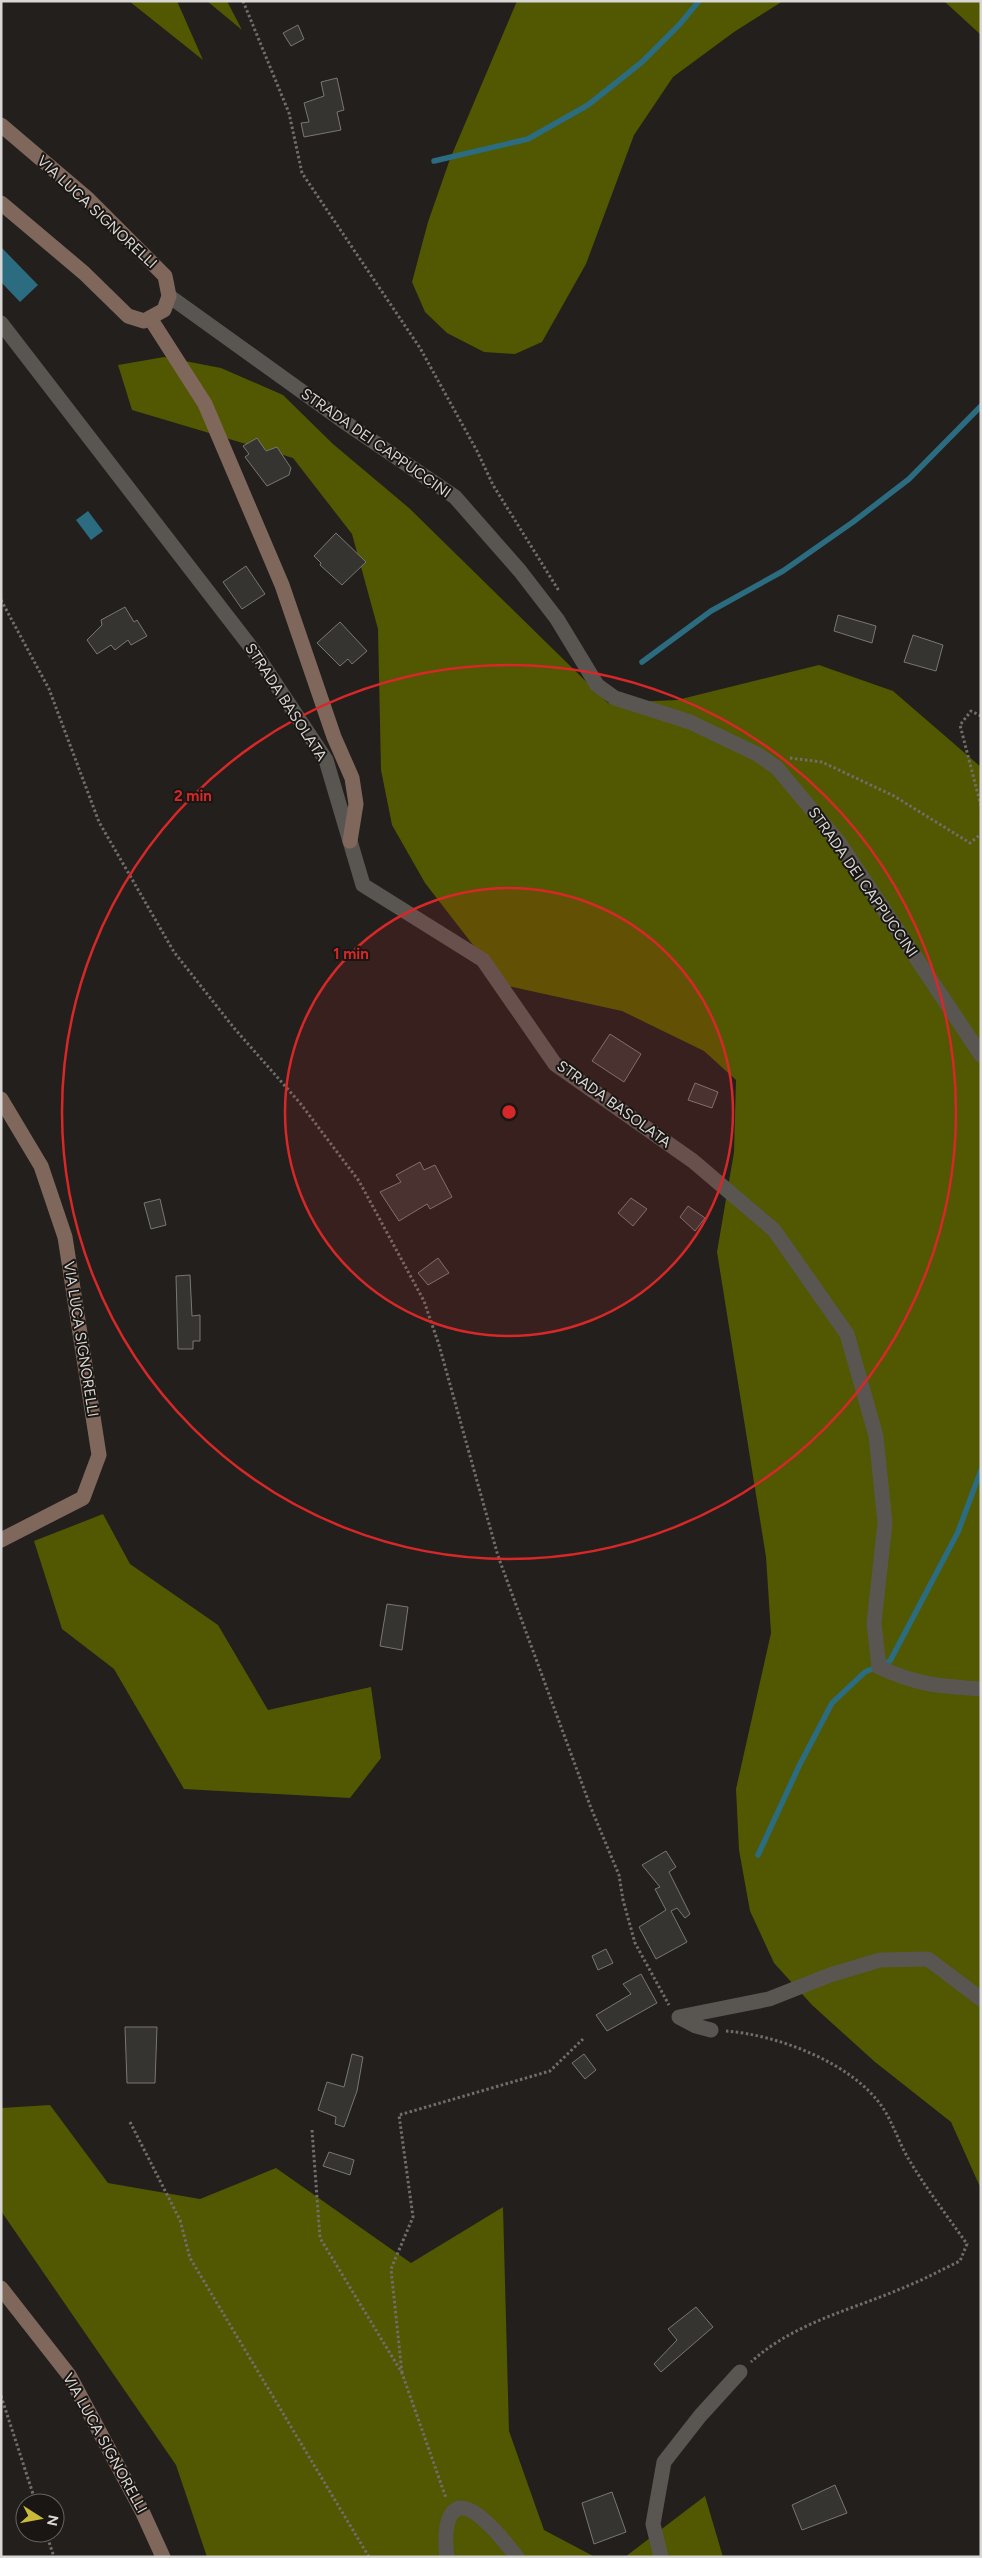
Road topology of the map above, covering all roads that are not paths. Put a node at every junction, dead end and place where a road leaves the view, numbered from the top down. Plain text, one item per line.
1 (1, 126) edge
2 (1, 203) edge
3 (169, 296) junction
4 (150, 318) junction
5 (1, 324) edge
6 (350, 841) junction
7 (981, 1055) edge
8 (1, 1100) edge
9 (1, 1540) edge
10 (981, 1689) edge
11 (981, 1999) edge
12 (711, 2030) road end
13 (1, 2288) edge
14 (740, 2372) road end
15 (163, 2557) edge
16 (447, 2557) edge
17 (517, 2557) edge
18 (661, 2557) edge

1 - 3 main road, VIA LUCA SIGNORELLI
2 - 4 main road
3 - 4 main road
3 - 7 street, STRADA DEI CAPPUCCINI
4 - 6 main road
5 - 6 street, STRADA BASOLATA
6 - 10 street, STRADA BASOLATA
8 - 9 main road, VIA LUCA SIGNORELLI
11 - 12 street
13 - 15 main road, VIA LUCA SIGNORELLI
14 - 18 street
16 - 17 street

